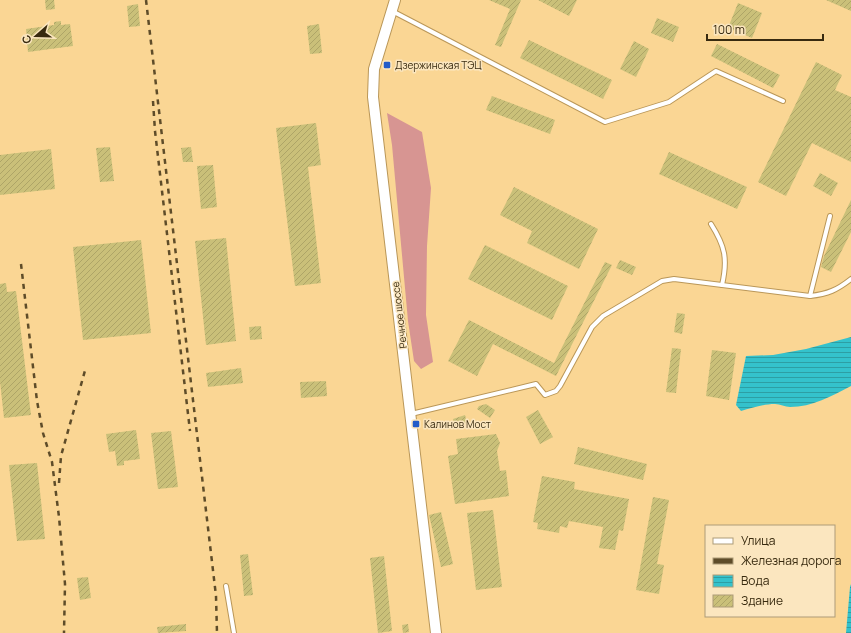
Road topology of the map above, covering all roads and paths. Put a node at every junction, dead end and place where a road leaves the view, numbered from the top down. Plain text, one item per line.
1 (394, 0) edge
2 (391, 11) junction
3 (783, 101) dead end
4 (830, 216) dead end
5 (711, 224) dead end
6 (851, 279) edge
7 (722, 285) junction
8 (810, 296) junction
9 (410, 414) junction
10 (226, 586) dead end
11 (234, 633) edge
12 (436, 633) edge

1 - 2 street, Речное шоссе
2 - 3 lane
2 - 9 street, Речное шоссе
4 - 8 lane
5 - 7 lane
6 - 8 lane
7 - 8 lane
7 - 9 lane
9 - 12 street, Речное шоссе
10 - 11 lane

